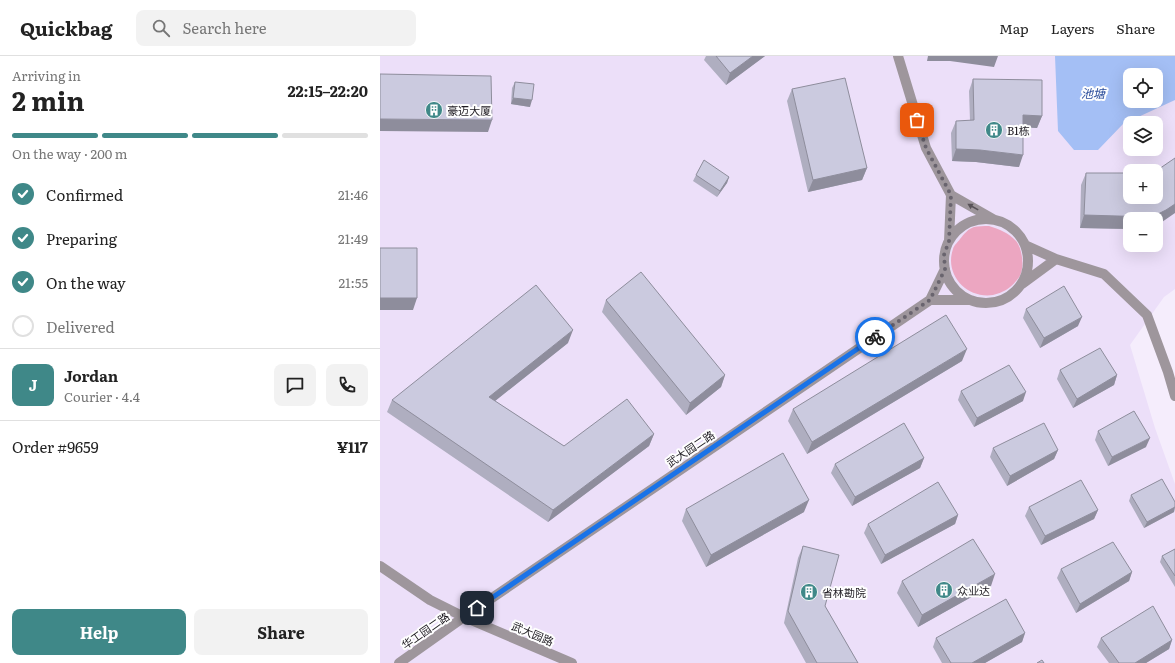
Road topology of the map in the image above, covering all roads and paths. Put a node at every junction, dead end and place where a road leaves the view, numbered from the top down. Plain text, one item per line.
1 (898, 56) edge
2 (951, 195) junction
3 (995, 220) junction
4 (949, 241) junction
5 (1025, 245) junction
6 (1056, 259) junction
7 (945, 269) junction
8 (1021, 285) junction
9 (930, 300) junction
10 (970, 300) junction
11 (1175, 396) edge
12 (380, 566) edge
13 (464, 617) junction
14 (399, 663) edge
15 (572, 663) edge

1 - 2 street
3 -> 2 street
2 - 4 street
3 - 4 street
3 - 5 street
4 - 7 street
5 - 6 street
5 - 8 street
6 - 8 street
6 - 11 street
7 - 9 street
7 - 10 street
8 - 10 street
9 - 10 street
9 - 13 street, 武大园二路
12 - 13 street, 武大园路
13 - 14 street, 华工园二路
13 - 15 street, 武大园路

